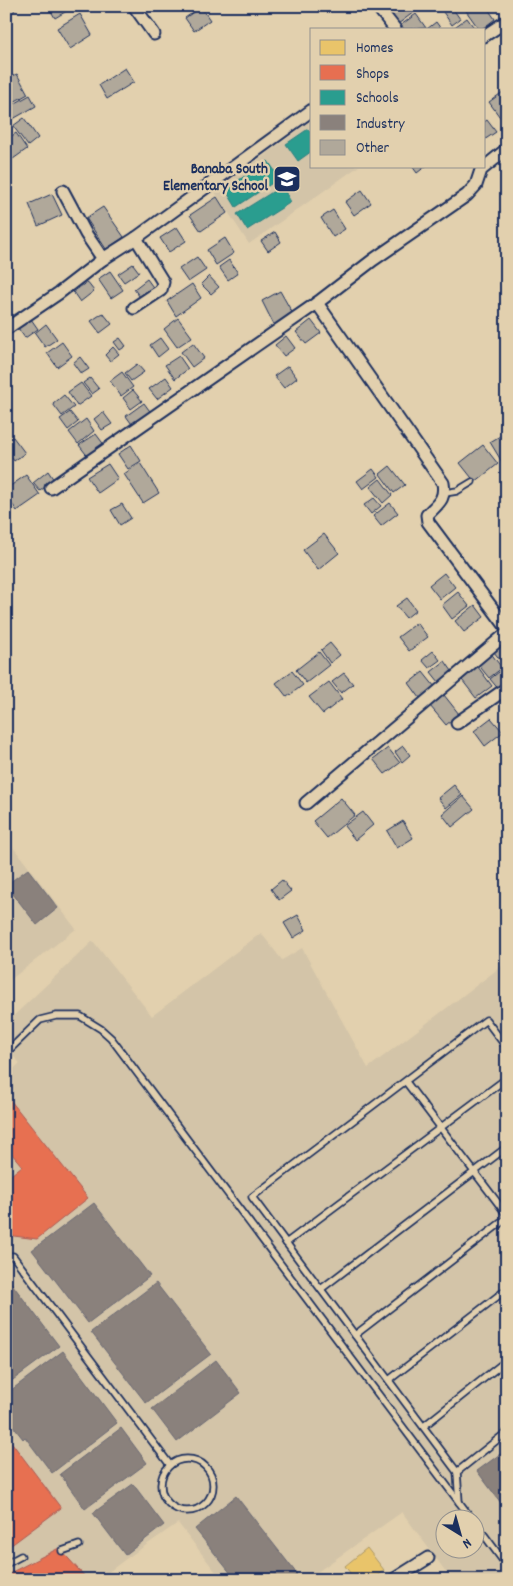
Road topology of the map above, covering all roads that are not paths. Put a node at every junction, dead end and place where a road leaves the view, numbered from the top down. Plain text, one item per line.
1 (134, 6) edge
2 (377, 6) edge
3 (507, 21) edge
4 (394, 28) edge
5 (154, 34) dead end
6 (486, 35) edge
7 (310, 111) edge
8 (507, 149) edge
9 (486, 164) edge
10 (480, 168) edge
11 (63, 191) dead end
12 (136, 238) junction
13 (103, 259) junction
14 (317, 303) junction
15 (134, 308) dead end
16 (6, 329) edge
17 (472, 482) dead end
18 (51, 488) dead end
19 (445, 493) junction
20 (507, 628) edge
21 (507, 633) edge
22 (507, 688) edge
23 (457, 723) dead end
24 (306, 803) dead end
25 (507, 1048) edge
26 (6, 1053) edge
27 (507, 1078) edge
28 (406, 1082) junction
29 (440, 1127) junction
30 (507, 1148) edge
31 (474, 1171) junction
32 (507, 1216) edge
33 (286, 1243) junction
34 (6, 1256) edge
35 (507, 1288) edge
36 (321, 1289) junction
37 (355, 1335) junction
38 (507, 1360) edge
39 (389, 1380) junction
40 (424, 1426) junction
41 (507, 1432) edge
42 (170, 1465) junction
43 (458, 1472) junction
44 (459, 1502) junction
45 (464, 1508) edge
46 (486, 1538) edge
47 (79, 1545) dead end
48 (62, 1551) dead end
49 (21, 1556) dead end
50 (428, 1558) dead end
51 (6, 1564) edge
52 (507, 1566) edge
53 (396, 1579) edge

1 - 5 street
2 - 4 street
3 - 6 street
7 - 12 street
8 - 9 street
10 - 14 street
11 - 13 street
12 - 13 street
12 - 15 street
13 - 16 street
14 - 18 street
14 - 19 street
17 - 19 lane
19 - 20 street
21 - 24 street
22 - 23 street
25 - 28 lane
26 - 44 lane
27 - 29 lane
28 - 29 lane
28 - 33 lane
29 - 31 lane
29 - 33 lane
30 - 31 lane
31 - 32 lane
31 - 36 lane
32 - 37 lane
33 - 36 lane
34 - 42 lane
35 - 39 lane
36 - 37 lane
37 - 39 lane
38 - 40 lane
39 - 40 lane
40 - 43 lane
41 - 43 lane
42 - 42 lane
43 - 44 lane
44 - 45 lane
46 - 52 lane
47 - 48 lane
49 - 51 lane
50 - 53 street

